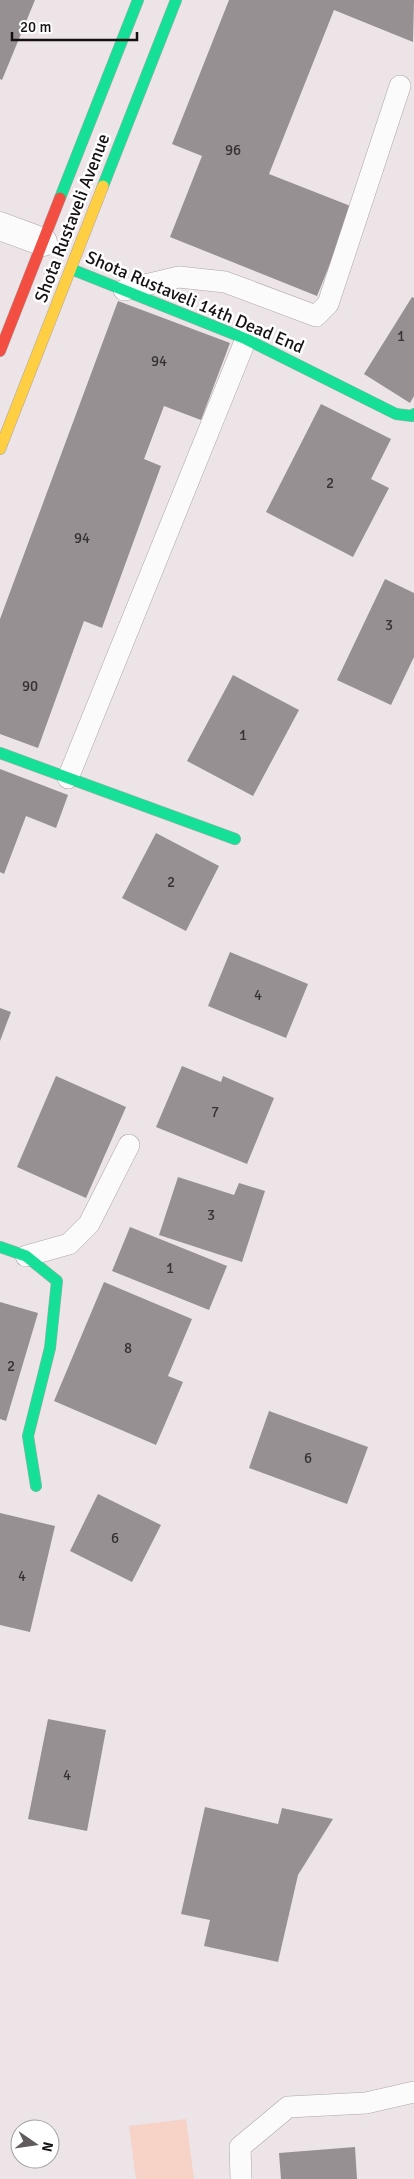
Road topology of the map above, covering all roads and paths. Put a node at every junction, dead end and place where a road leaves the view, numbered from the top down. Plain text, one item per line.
1 (138, 0) edge
2 (176, 0) edge
3 (400, 86) dead end
4 (0, 226) edge
5 (44, 242) junction
6 (71, 268) junction
7 (124, 290) junction
8 (246, 338) junction
9 (0, 351) edge
10 (414, 414) edge
11 (0, 449) edge
12 (0, 753) edge
13 (68, 778) junction
14 (235, 839) dead end
15 (129, 1145) dead end
16 (0, 1247) edge
17 (26, 1256) junction
18 (36, 1486) dead end
19 (414, 2092) edge
20 (241, 2179) edge

1 - 5 street, Shota Rustaveli Avenue
2 - 6 street, Shota Rustaveli Avenue
3 - 7 lane
4 - 5 street
5 - 9 street, Shota Rustaveli Avenue
6 - 7 street, Shota Rustaveli 14th Dead End
6 - 11 street, Shota Rustaveli Avenue
7 - 8 street, Shota Rustaveli 14th Dead End
8 - 10 street, Shota Rustaveli 14th Dead End
8 - 13 lane
12 - 13 street
13 - 14 street
15 - 17 lane
16 - 17 street
17 - 18 street
19 - 20 lane

